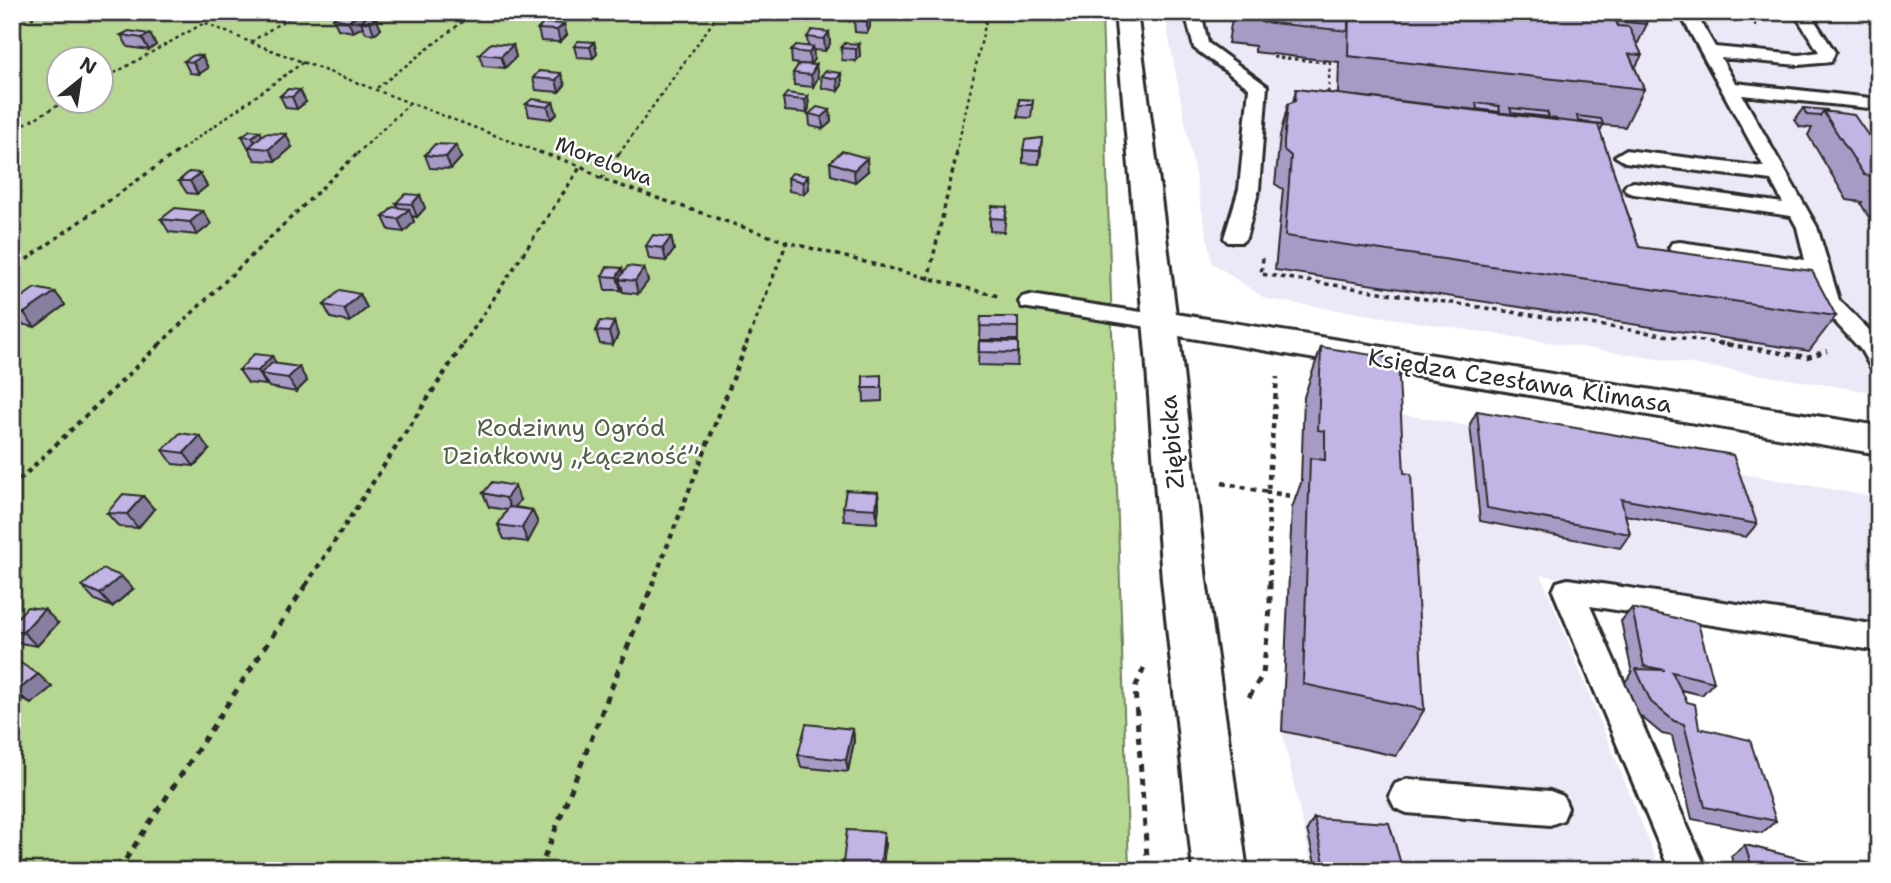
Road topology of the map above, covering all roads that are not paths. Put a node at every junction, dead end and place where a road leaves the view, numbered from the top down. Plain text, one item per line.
1 (1126, 12) edge
2 (1193, 12) edge
3 (1802, 13) edge
4 (1693, 16) edge
5 (1710, 52) junction
6 (1730, 88) junction
7 (1879, 104) edge
8 (1625, 156) dead end
9 (1778, 175) junction
10 (1634, 188) dead end
11 (1798, 211) junction
12 (1235, 237) dead end
13 (1680, 248) dead end
14 (1818, 268) junction
15 (1030, 302) road end
16 (1161, 322) junction
17 (1879, 360) edge
18 (1878, 440) edge
19 (1879, 638) edge
20 (1407, 796) dead end
21 (1550, 808) dead end
22 (1220, 871) edge
23 (1689, 871) edge

1 - 16 street, Ziębicka
2 - 12 lane
3 - 5 lane
4 - 5 lane
5 - 6 lane
6 - 7 lane
6 - 9 lane
8 - 9 lane
9 - 11 lane
10 - 11 lane
11 - 14 lane
13 - 14 lane
14 - 17 lane
15 - 16 lane
16 - 18 street, Księdza Czesława Klimasa
16 - 22 street, Ziębicka
19 - 23 lane
20 - 21 lane

